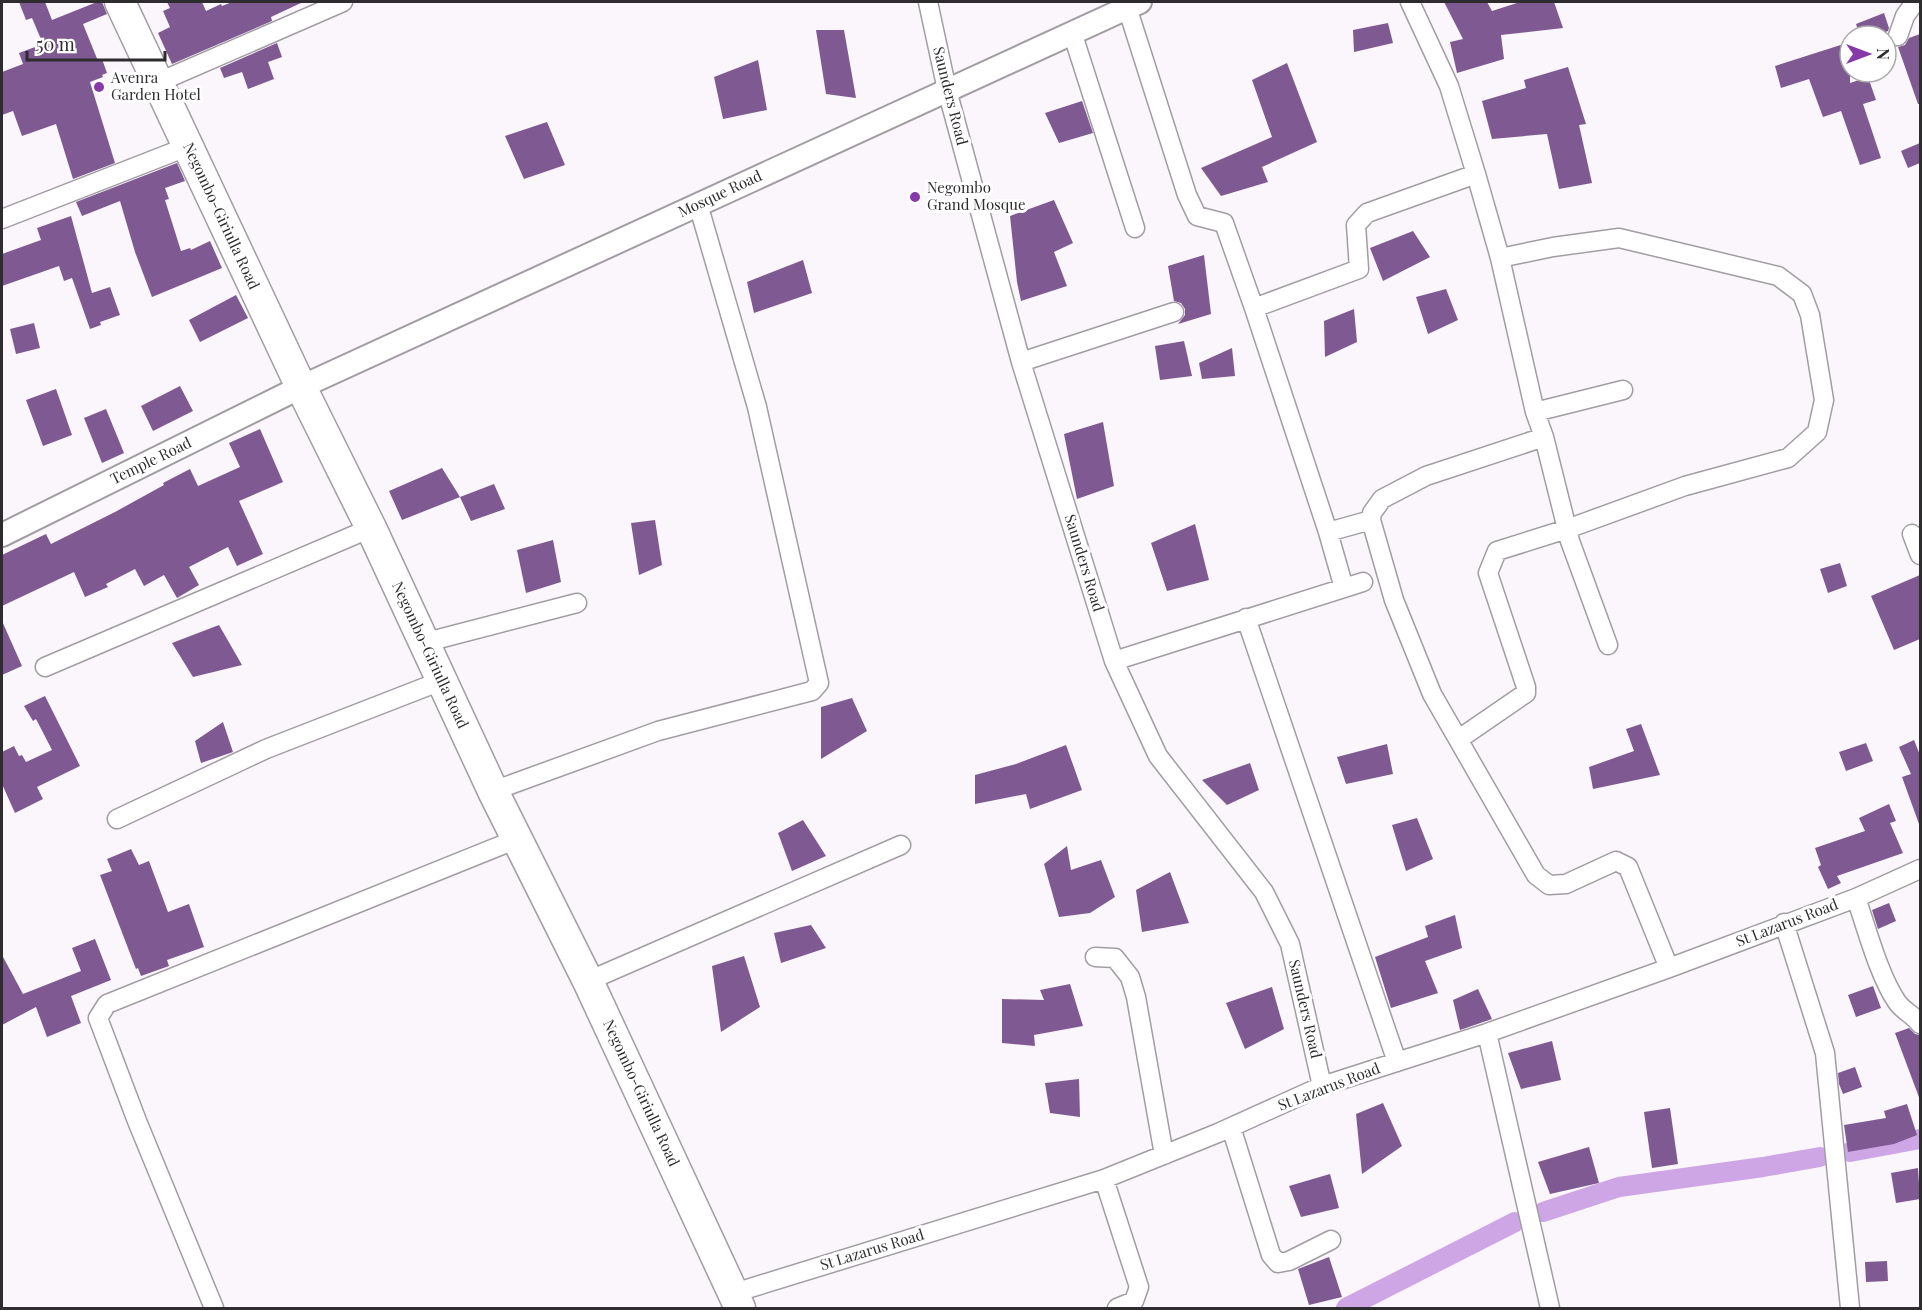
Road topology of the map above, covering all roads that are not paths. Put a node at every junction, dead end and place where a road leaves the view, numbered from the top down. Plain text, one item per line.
1 (120, 2) edge
2 (343, 2) edge
3 (928, 2) edge
4 (1410, 2) edge
5 (1915, 2) edge
6 (1133, 4) edge
7 (1072, 32) junction
8 (1898, 36) dead end
9 (159, 82) junction
10 (946, 90) junction
11 (189, 146) junction
12 (1476, 174) junction
13 (698, 204) junction
14 (2, 219) edge
15 (1135, 228) dead end
16 (1500, 258) junction
17 (1254, 308) junction
18 (1174, 312) dead end
19 (1021, 362) junction
20 (301, 387) junction
21 (1623, 390) dead end
22 (1535, 412) junction
23 (1544, 437) junction
24 (1371, 520) junction
25 (371, 528) junction
26 (1567, 529) junction
27 (1328, 532) junction
28 (1912, 534) dead end
29 (2, 535) edge
30 (1920, 555) edge
31 (1363, 582) dead end
32 (1344, 588) junction
33 (577, 603) dead end
34 (1246, 618) junction
35 (423, 643) junction
36 (1608, 645) dead end
37 (1114, 661) junction
38 (45, 667) dead end
39 (441, 681) junction
40 (1459, 739) junction
41 (493, 791) junction
42 (117, 819) dead end
43 (517, 839) junction
44 (901, 845) dead end
45 (1920, 869) edge
46 (1856, 897) junction
47 (1784, 923) junction
48 (1095, 957) dead end
49 (1669, 968) junction
50 (588, 981) junction
51 (1920, 1024) edge
52 (1487, 1033) junction
53 (1397, 1062) junction
54 (1322, 1086) junction
55 (1231, 1127) junction
56 (1164, 1155) junction
57 (1104, 1179) junction
58 (1331, 1240) dead end
59 (737, 1301) edge
60 (214, 1308) edge
61 (1117, 1308) edge
62 (1550, 1308) edge
63 (1850, 1308) edge

1 - 9 main road, Negombo-Giriulla Road
2 - 9 street
3 - 10 street, Saunders Road
4 - 12 street
5 - 8 street
6 - 7 street, Mosque Road
6 - 17 street
7 - 10 street, Mosque Road
7 - 15 street
9 - 11 main road, Negombo-Giriulla Road
10 - 13 street, Mosque Road
10 - 19 street, Saunders Road
11 - 14 street
11 - 20 main road, Negombo-Giriulla Road
12 - 16 street
12 - 17 street
13 - 20 street, Mosque Road
13 - 41 street
16 - 22 street
16 - 26 street
17 - 27 street
18 - 19 street
19 - 37 street, Saunders Road
20 - 25 main road, Negombo-Giriulla Road
20 - 29 street, Temple Road
21 - 22 street
22 - 23 street
23 - 24 street
23 - 26 street
24 - 27 street
24 - 40 street
25 - 35 main road, Negombo-Giriulla Road
25 - 38 street
26 - 36 street
26 - 40 street
27 - 32 street
28 - 30 street
31 - 32 street
32 - 34 street
33 - 35 street
34 - 37 street
34 - 53 street
35 - 39 main road, Negombo-Giriulla Road
37 - 54 street, Saunders Road
39 - 41 main road, Negombo-Giriulla Road
39 - 42 street
40 - 49 street
41 - 43 main road, Negombo-Giriulla Road
43 - 50 main road, Negombo-Giriulla Road
43 - 60 street
44 - 50 street
45 - 46 street, St Lazarus Road
46 - 47 street, St Lazarus Road
46 - 51 street
47 - 49 street, St Lazarus Road
47 - 63 street
48 - 56 street
49 - 52 street, St Lazarus Road
50 - 59 main road, Negombo-Giriulla Road
52 - 53 street, St Lazarus Road
52 - 62 street
53 - 54 street, St Lazarus Road
54 - 55 street, St Lazarus Road
55 - 56 street, St Lazarus Road
55 - 58 street
56 - 57 street, St Lazarus Road
57 - 59 street, St Lazarus Road
57 - 61 street

